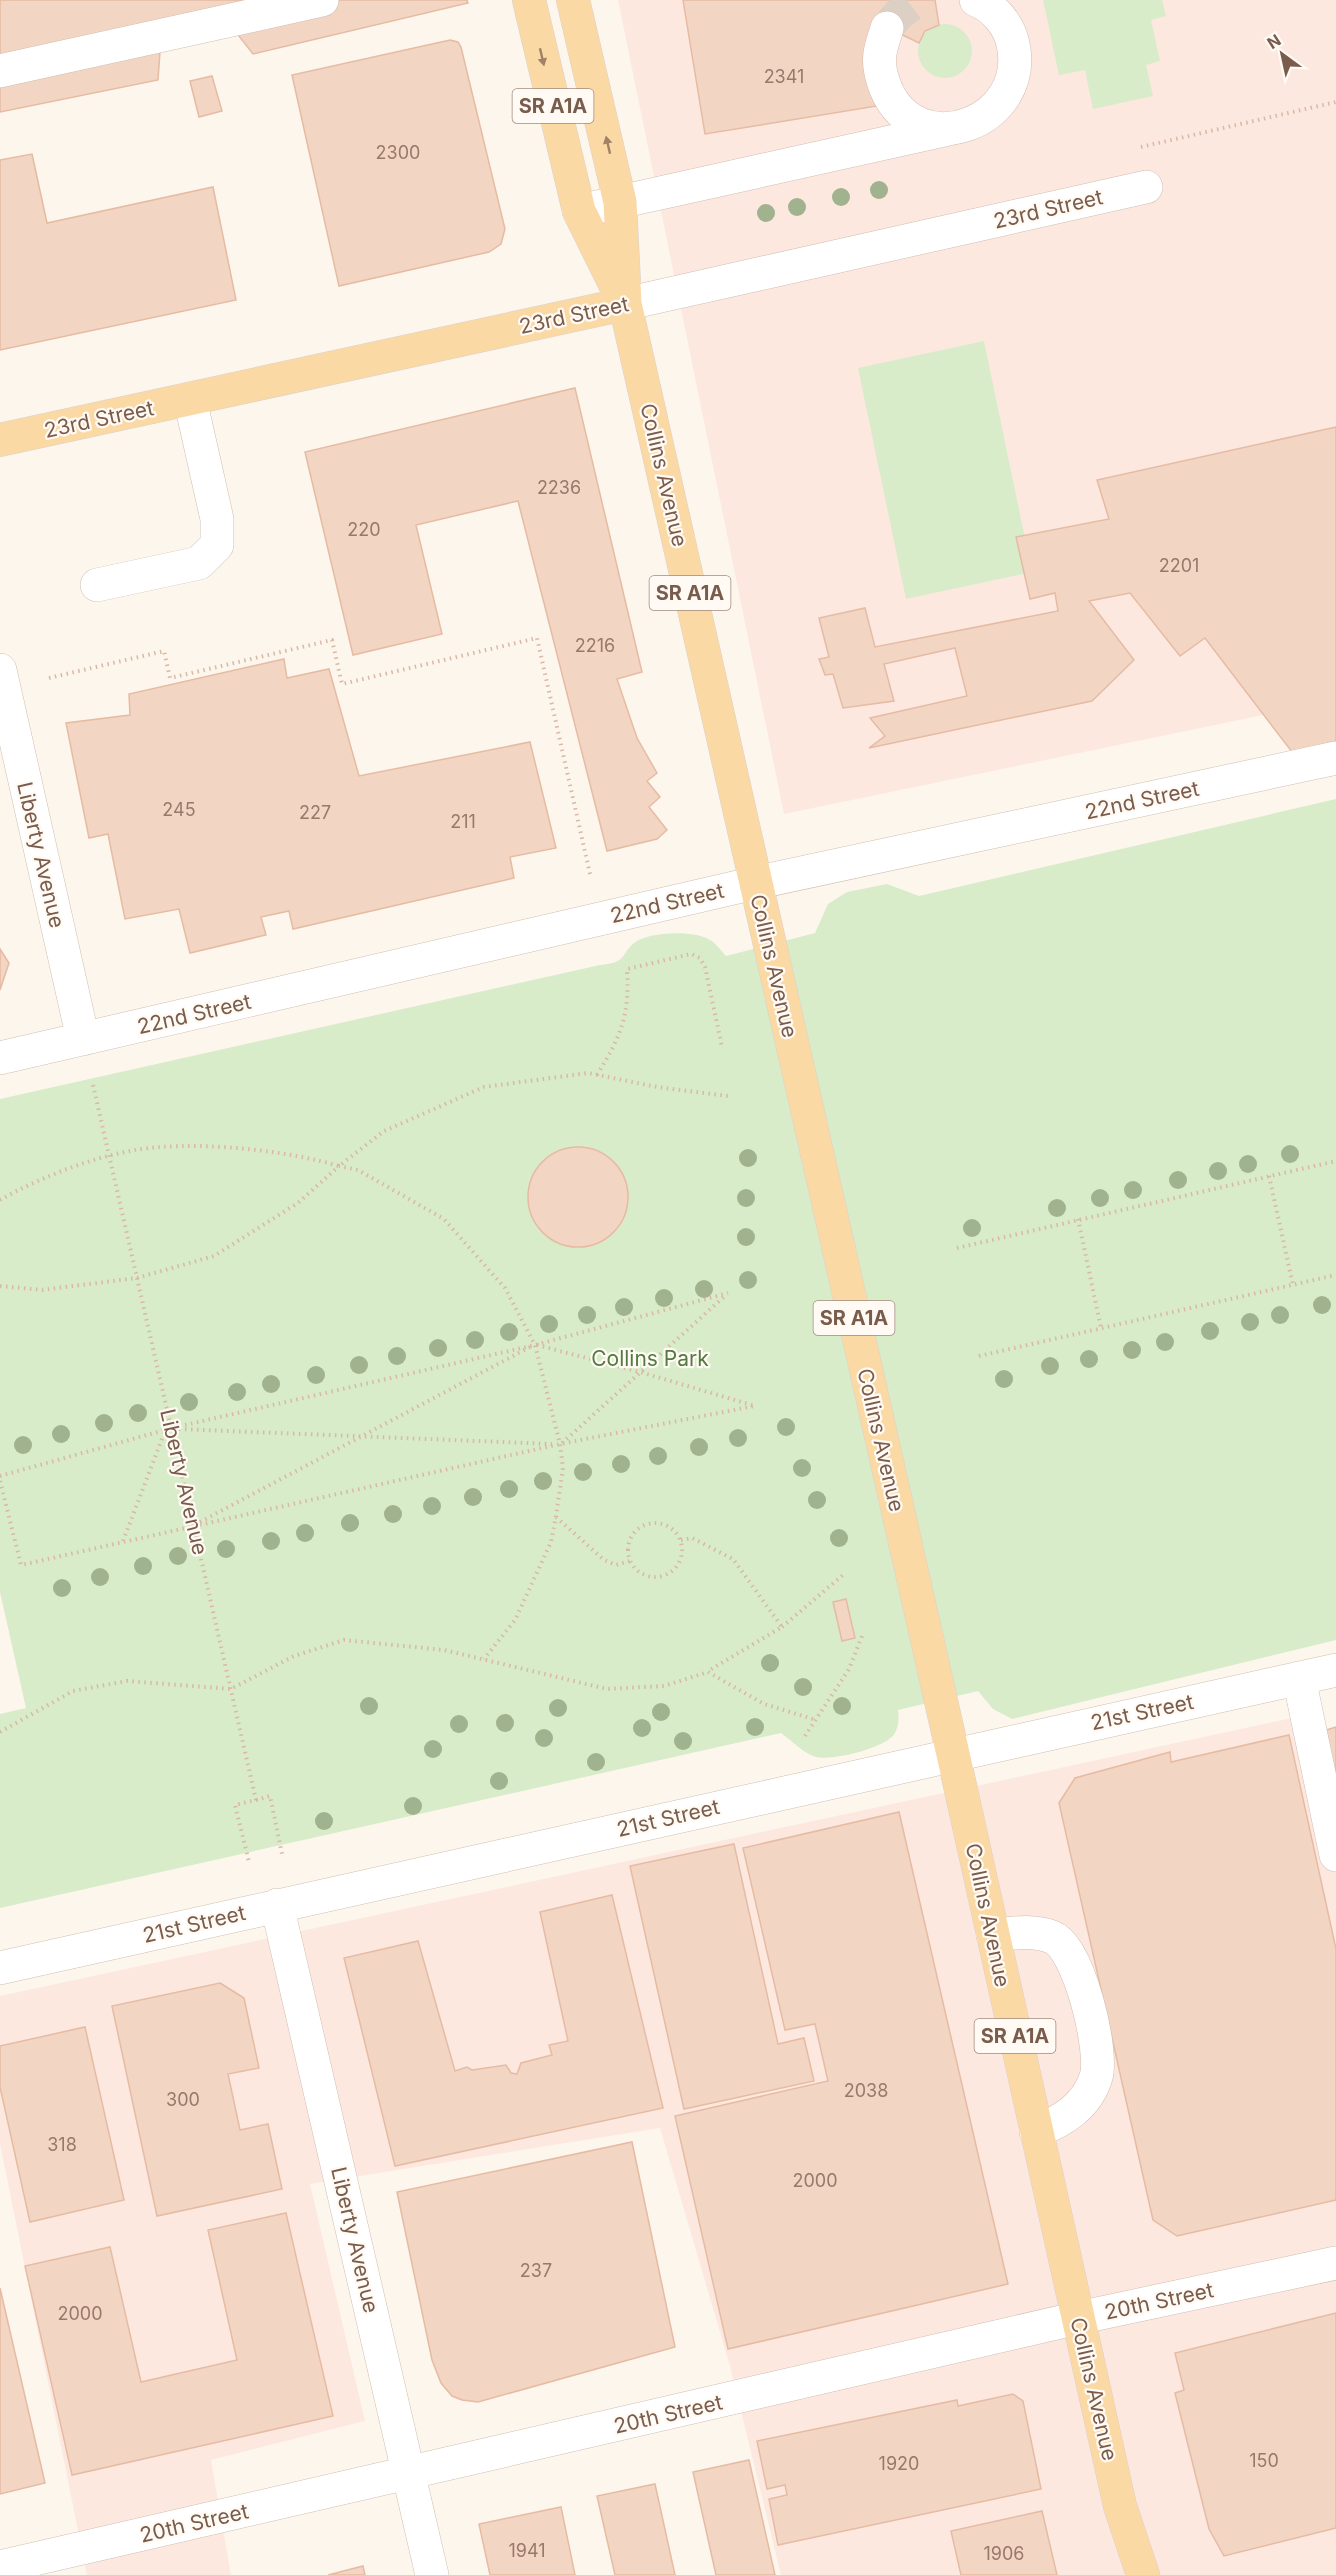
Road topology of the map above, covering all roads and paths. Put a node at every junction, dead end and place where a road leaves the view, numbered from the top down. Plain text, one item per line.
1 (322, 0) edge
2 (529, 0) edge
3 (573, 0) edge
4 (976, 0) edge
5 (887, 28) tunnel mouth
6 (0, 71) edge
7 (949, 129) junction
8 (1146, 187) dead end
9 (621, 202) junction
10 (579, 211) junction
11 (625, 304) junction
12 (190, 399) junction
13 (0, 440) edge
14 (97, 585) dead end
15 (0, 670) edge
16 (49, 678) dead end
17 (1336, 758) edge
18 (590, 874) dead end
19 (755, 883) junction
20 (83, 1040) junction
21 (722, 1047) dead end
22 (0, 1058) edge
23 (597, 1075) junction
24 (93, 1085) dead end
25 (728, 1096) dead end
26 (109, 1157) junction
27 (1336, 1161) edge
28 (339, 1166) junction
29 (1269, 1176) junction
30 (0, 1200) edge
31 (1078, 1219) junction
32 (957, 1248) dead end
33 (1336, 1275) edge
34 (137, 1278) junction
35 (1293, 1285) junction
36 (0, 1286) edge
37 (1101, 1328) junction
38 (535, 1345) junction
39 (979, 1356) dead end
40 (640, 1372) junction
41 (172, 1428) junction
42 (166, 1430) junction
43 (359, 1438) junction
44 (560, 1444) junction
45 (0, 1476) edge
46 (0, 1480) edge
47 (556, 1516) junction
48 (194, 1525) junction
49 (681, 1540) junction
50 (123, 1542) junction
51 (630, 1561) junction
52 (843, 1575) dead end
53 (782, 1627) junction
54 (862, 1636) dead end
55 (484, 1659) junction
56 (1336, 1670) edge
57 (708, 1672) junction
58 (1299, 1678) junction
59 (231, 1689) junction
60 (816, 1720) junction
61 (0, 1732) edge
62 (805, 1736) dead end
63 (953, 1754) junction
64 (256, 1800) junction
65 (282, 1854) dead end
66 (1336, 1855) edge
67 (249, 1862) dead end
68 (277, 1905) junction
69 (993, 1935) junction
70 (0, 1968) edge
71 (1036, 2131) junction
72 (1336, 2263) edge
73 (1078, 2318) junction
74 (409, 2474) junction
75 (0, 2567) edge
76 (432, 2575) edge
77 (1143, 2575) edge

1 - 6 street
2 -> 10 main road, Collins Avenue / SR A1A
9 -> 3 main road, Collins Avenue / SR A1A
4 - 7 street
5 - 7 street
7 - 9 street
8 - 11 street, 23rd Street
9 - 10 street
9 - 11 main road, Collins Avenue / SR A1A
10 - 11 main road, Collins Avenue / SR A1A
11 - 12 main road, 23rd Street
11 - 19 main road, Collins Avenue / SR A1A
12 - 13 main road, 23rd Street
12 - 14 street
15 - 20 street, Liberty Avenue
16 - 18 path
17 - 19 street, 22nd Street
19 - 20 street, 22nd Street
19 - 63 main road, Collins Avenue / SR A1A
20 - 22 street, 22nd Street
21 - 23 path
23 - 25 path
23 - 28 path
24 - 26 path, Liberty Avenue
26 - 28 path
26 - 30 path
26 - 34 path, Liberty Avenue
27 - 29 path
28 - 34 path
28 - 38 path
29 - 31 path
29 - 35 path
31 - 32 path
31 - 37 path
33 - 35 path
34 - 36 path
34 - 41 path, Liberty Avenue
35 - 37 path
37 - 39 path
38 - 40 path
38 - 40 path
38 - 41 path
38 - 43 path
38 - 44 path
40 - 44 path
40 - 44 path
41 - 42 path
41 - 43 path
41 - 48 path, Liberty Avenue
42 - 45 path
42 - 50 path
43 - 44 path
43 - 48 path
44 - 47 path
44 - 48 path
46 - 50 path
47 - 51 path
47 - 55 path
48 - 50 path
48 - 59 path, Liberty Avenue
49 - 51 path
49 - 51 path
49 - 53 path
52 - 53 path
53 - 57 path
54 - 60 path
55 - 57 path
55 - 59 path
56 - 58 street, 21st Street
57 - 60 path
58 - 63 street, 21st Street
58 - 66 street
59 - 61 path
59 - 64 path, Liberty Avenue
60 - 62 path
63 - 68 street, 21st Street
63 - 69 main road, Collins Avenue / SR A1A
64 - 65 path
64 - 67 path
68 - 70 street, 21st Street
68 - 74 street, Liberty Avenue
69 - 71 main road, Collins Avenue / SR A1A
69 - 71 street
71 - 73 main road, Collins Avenue / SR A1A
72 - 73 street, 20th Street
73 - 74 street, 20th Street
73 - 77 main road, Collins Avenue / SR A1A
74 - 75 street, 20th Street
74 - 76 street, Liberty Avenue

